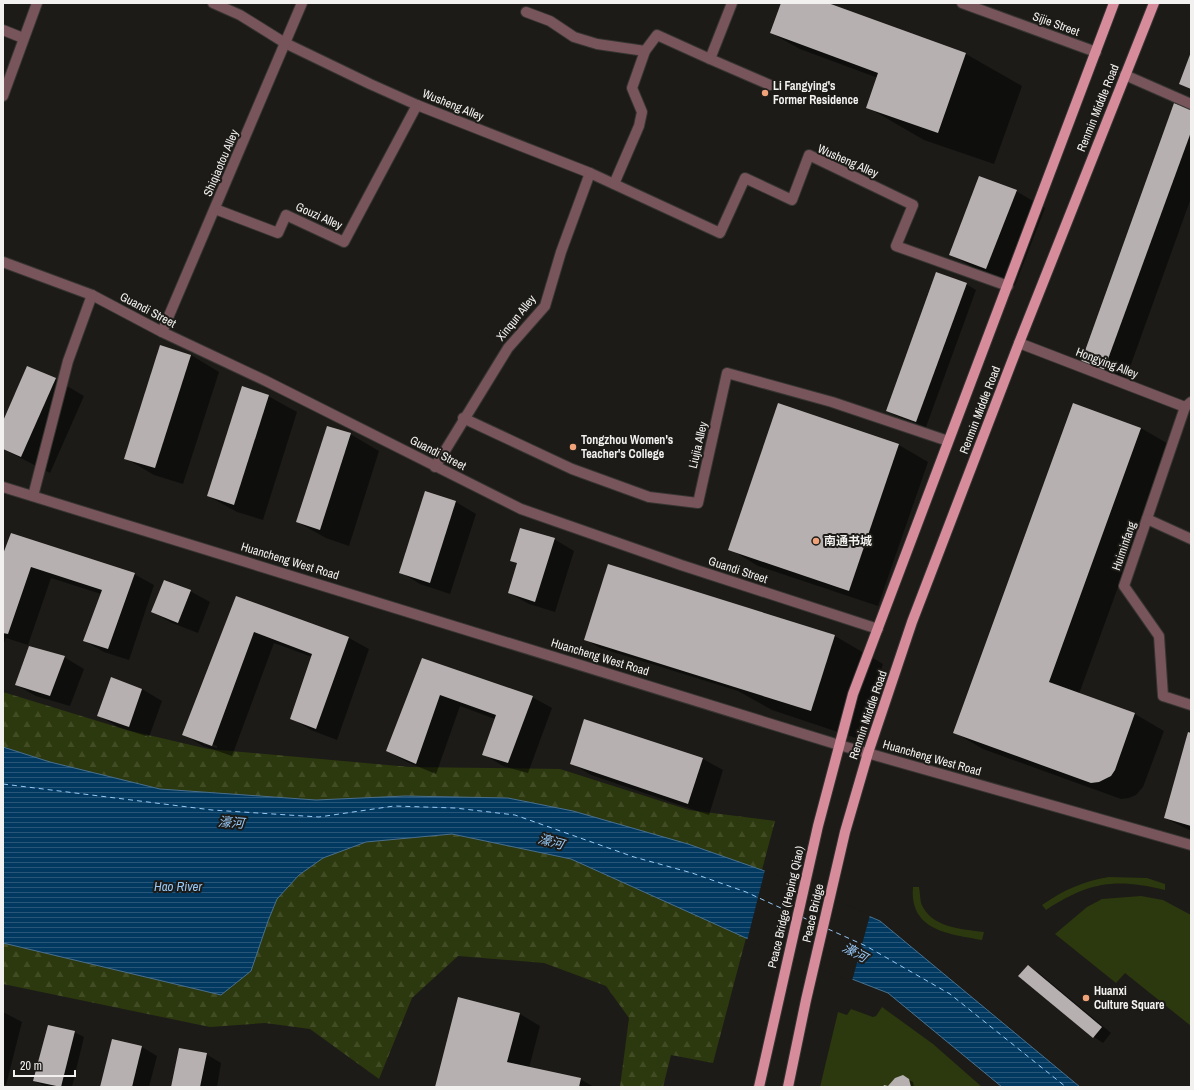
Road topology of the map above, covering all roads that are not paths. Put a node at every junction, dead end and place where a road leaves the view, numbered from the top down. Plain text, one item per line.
1 (37, 3) edge
2 (213, 3) edge
3 (302, 3) edge
4 (732, 3) edge
5 (962, 3) edge
6 (1114, 3) edge
7 (1154, 3) edge
8 (526, 12) dead end
9 (3, 30) edge
10 (23, 38) junction
11 (285, 43) junction
12 (645, 51) junction
13 (1096, 52) junction
14 (710, 59) junction
15 (1125, 75) junction
16 (770, 85) dead end
17 (3, 96) edge
18 (1191, 104) edge
19 (417, 105) junction
20 (590, 173) junction
21 (614, 184) junction
22 (215, 209) junction
23 (3, 262) edge
24 (1008, 286) junction
25 (92, 295) junction
26 (162, 332) junction
27 (1019, 343) junction
28 (1188, 405) edge
29 (463, 418) junction
30 (948, 441) junction
31 (435, 467) junction
32 (3, 487) edge
33 (33, 496) junction
34 (1147, 519) junction
35 (1191, 539) edge
36 (878, 629) junction
37 (1191, 705) edge
38 (839, 745) junction
39 (868, 753) junction
40 (818, 826) joint
41 (845, 832) joint
42 (1191, 844) edge
43 (759, 1087) edge
44 (788, 1087) edge

1 - 10 street
2 - 11 street, Wusheng Alley
3 - 11 street, Shiqiaotou Alley
4 - 14 street
5 - 13 street, Sijie Street
6 - 13 main road, Renmin Middle Road
7 - 15 main road, Renmin Middle Road
8 - 12 street
9 - 10 street
10 - 17 street
11 - 19 street, Wusheng Alley
11 - 22 street, Shiqiaotou Alley
12 - 14 street
12 - 21 street
13 - 24 main road, Renmin Middle Road
14 - 16 street
15 - 18 street
15 - 27 main road, Renmin Middle Road
19 - 20 street, Wusheng Alley
19 - 22 street, Gouzi Alley
20 - 21 street, Wusheng Alley
20 - 29 street, Xinqun Alley
21 - 24 street, Wusheng Alley
22 - 26 street, Shiqiaotou Alley
23 - 25 street, Guandi Street
24 - 30 main road, Renmin Middle Road
25 - 26 street, Guandi Street
25 - 33 street
26 - 31 street, Guandi Street
27 - 28 street, Hongying Alley
27 - 39 main road, Renmin Middle Road
28 - 34 street, Huiminfang
29 - 30 street, Liujia Alley
29 - 31 street, Xinqun Alley
30 - 36 main road, Renmin Middle Road
31 - 36 street, Guandi Street
32 - 33 street, Huancheng West Road
33 - 38 street, Huancheng West Road
34 - 35 street
34 - 37 street, Huiminfang
36 - 38 main road, Renmin Middle Road
38 - 39 street, Huancheng West Road
38 - 40 main road, Renmin Middle Road
39 - 41 main road, Renmin Middle Road
39 - 42 street, Huancheng West Road
40 - 43 main road, Peace Bridge (Heping Qiao)
41 - 44 main road, Peace Bridge

